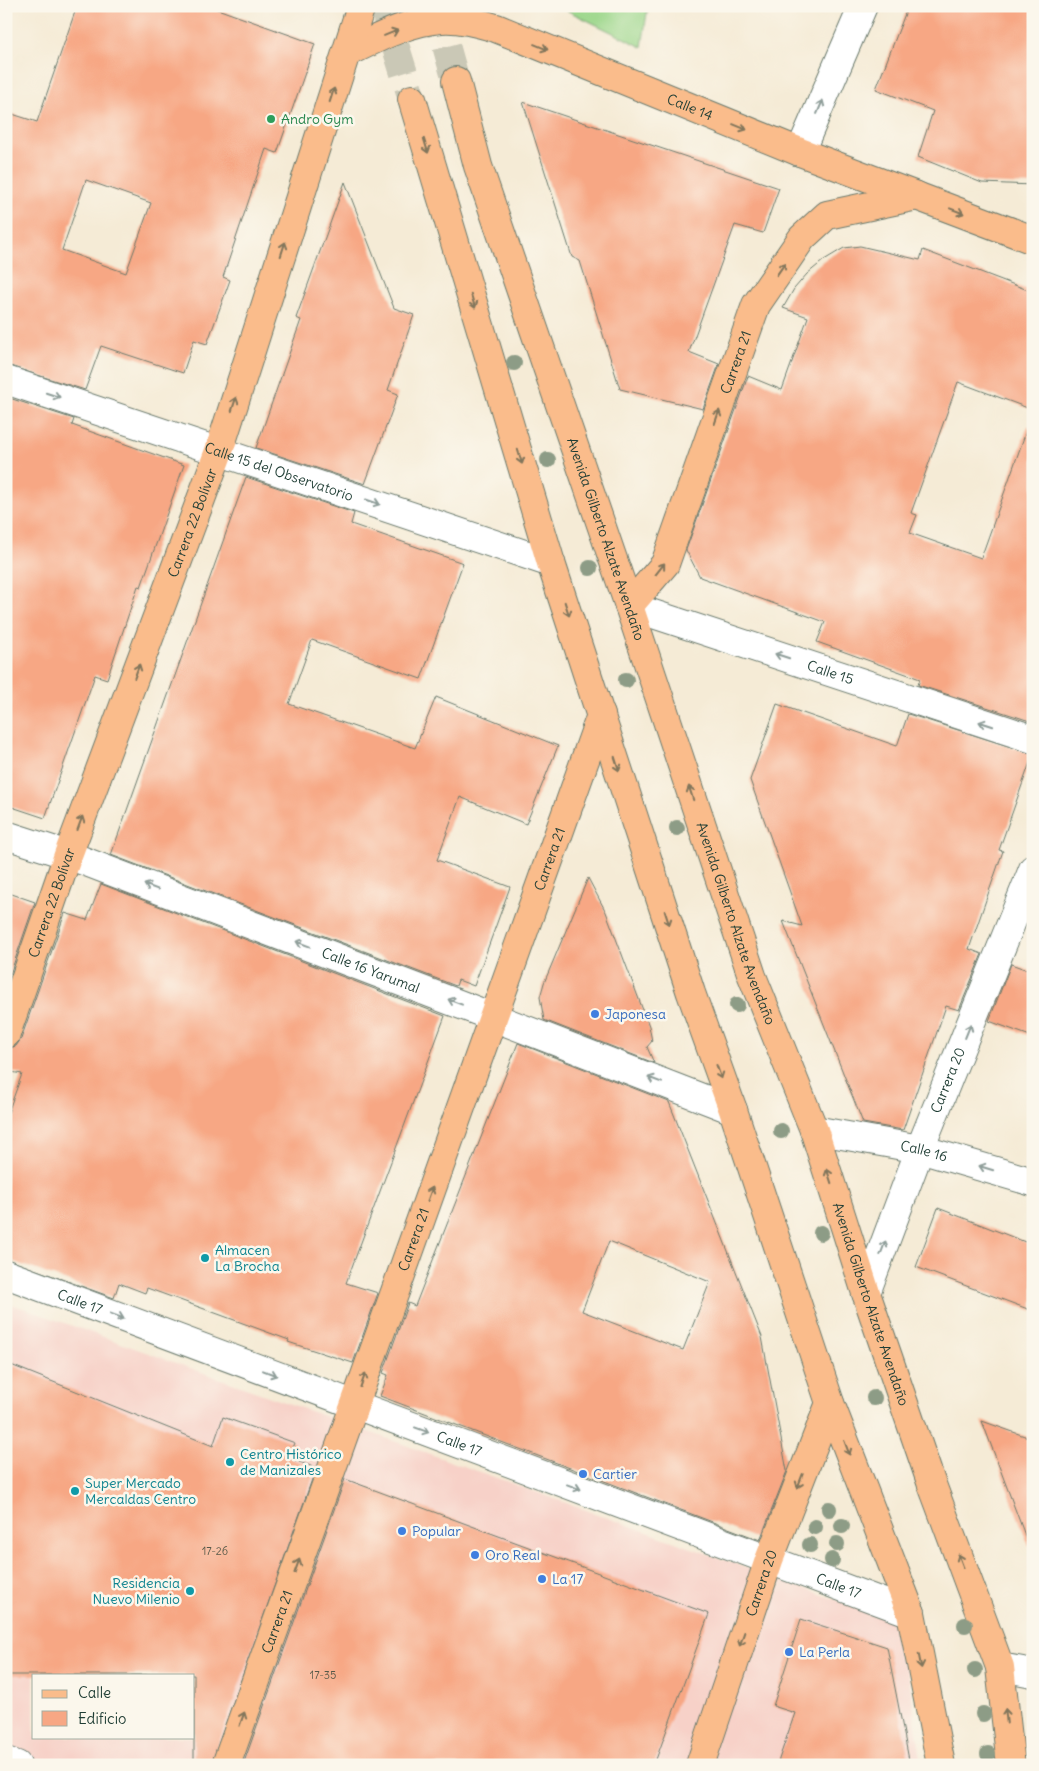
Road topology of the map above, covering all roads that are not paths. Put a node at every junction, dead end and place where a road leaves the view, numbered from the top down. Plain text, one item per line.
1 (361, 6) edge
2 (863, 6) edge
3 (496, 17) edge
4 (347, 54) junction
5 (456, 81) tunnel mouth
6 (412, 99) tunnel mouth
7 (800, 152) junction
8 (917, 196) junction
9 (1033, 240) edge
10 (6, 380) edge
11 (219, 451) junction
12 (552, 563) junction
13 (629, 606) junction
14 (601, 715) junction
15 (1033, 739) edge
16 (6, 835) edge
17 (68, 855) junction
18 (1033, 869) edge
19 (493, 1016) junction
20 (6, 1034) edge
21 (733, 1110) junction
22 (814, 1130) junction
23 (920, 1149) junction
24 (1033, 1182) edge
25 (6, 1274) edge
26 (866, 1293) junction
27 (830, 1403) junction
28 (354, 1405) junction
29 (769, 1560) junction
30 (911, 1613) junction
31 (1000, 1666) junction
32 (1033, 1673) edge
33 (6, 1761) edge
34 (17, 1765) edge
35 (226, 1765) edge
36 (700, 1765) edge
37 (941, 1765) edge
38 (1011, 1765) edge

1 - 4 main road, Carrera 22 Bolívar
7 -> 2 street
4 -> 3 main road, Calle 14
3 -> 7 main road, Calle 14
11 -> 4 main road, Carrera 22 Bolívar
5 - 13 main road, Avenida Gilberto Alzate Avendaño
6 -> 12 main road
7 - 8 main road, Calle 14
8 -> 9 main road, Calle 14
13 -> 8 main road, Carrera 21
10 -> 11 street, Calle 15 del Observatorio
11 -> 12 street, Calle 15 del Observatorio
17 -> 11 main road, Carrera 22 Bolívar
12 -> 14 main road
15 -> 13 street, Calle 15
22 -> 13 main road, Avenida Gilberto Alzate Avendaño
14 - 19 main road, Carrera 21
14 -> 21 main road
16 - 17 street, Calle 16 Yarumal
19 -> 17 street, Calle 16 Yarumal
17 - 20 main road, Carrera 22 Bolívar
23 -> 18 street, Carrera 20
21 -> 19 street, Calle 16 Yarumal
28 -> 19 main road, Carrera 21
21 - 27 main road
22 - 23 street, Calle 16
26 -> 22 main road, Avenida Gilberto Alzate Avendaño
24 -> 23 street, Calle 16
26 -> 23 street, Carrera 20
25 -> 28 street, Calle 17
31 -> 26 main road, Avenida Gilberto Alzate Avendaño
27 -> 29 main road, Carrera 20
27 -> 30 main road
28 -> 29 street, Calle 17
35 -> 28 main road, Carrera 21
29 - 30 street, Calle 17
29 -> 36 main road, Carrera 20
30 -> 37 main road
31 - 32 street
38 -> 31 main road, Avenida Gilberto Alzate Avendaño
33 - 34 street

